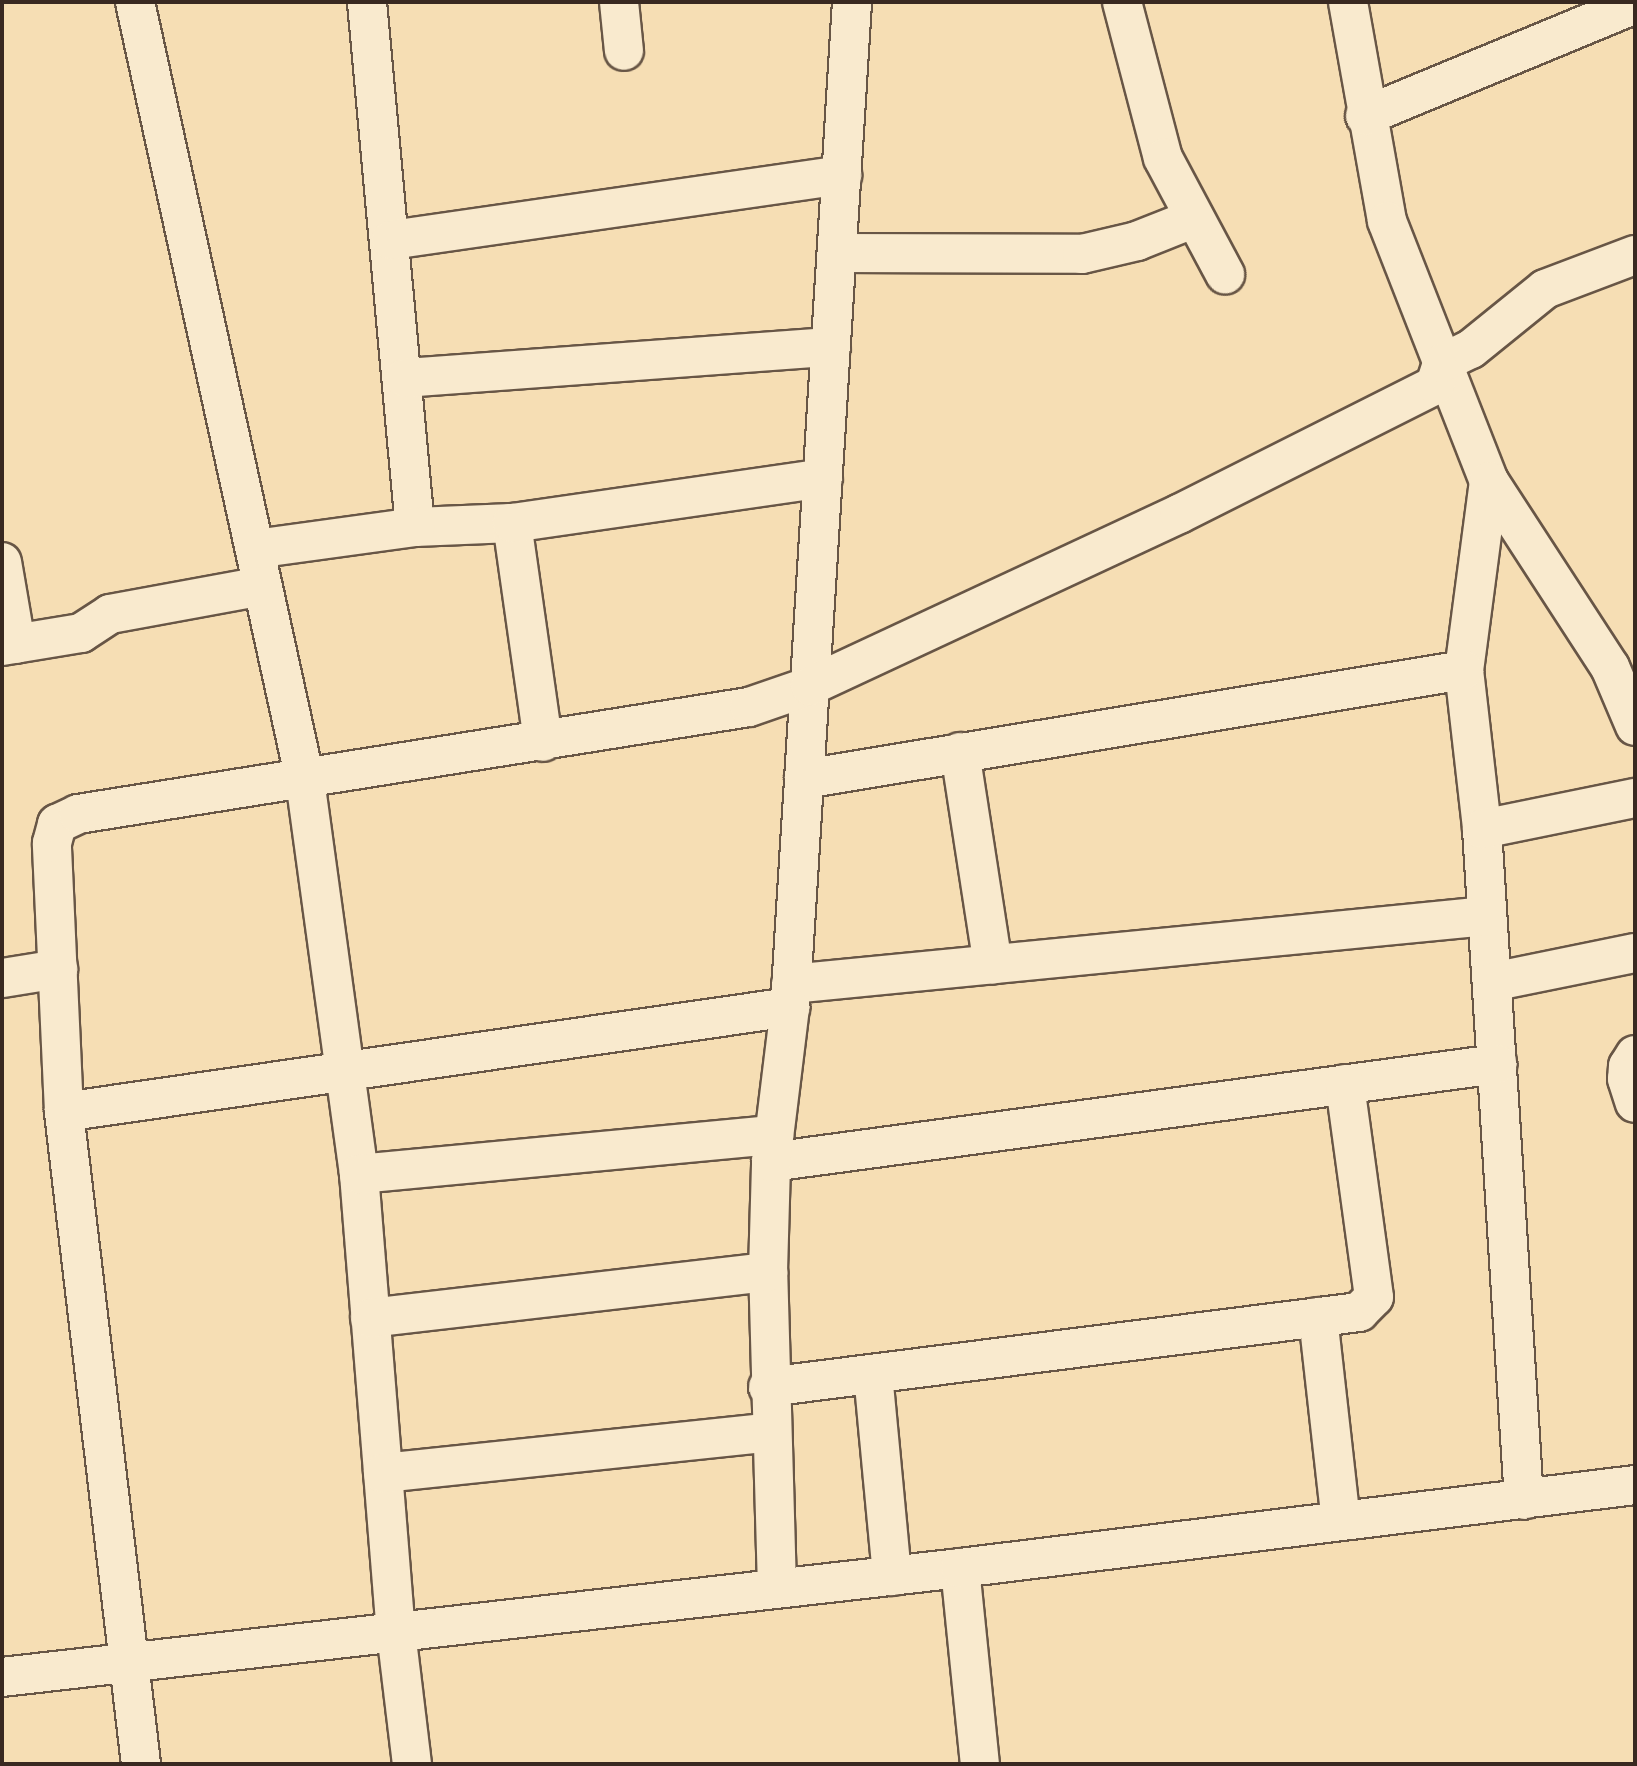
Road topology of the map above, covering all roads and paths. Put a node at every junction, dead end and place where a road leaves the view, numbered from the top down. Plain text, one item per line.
1 (135, 2) edge
2 (619, 2) edge
3 (852, 2) edge
4 (1122, 2) edge
5 (1348, 2) edge
6 (365, 3) edge
7 (1635, 4) edge
8 (624, 51) dead end
9 (1365, 116) junction
10 (842, 176) junction
11 (1195, 218) junction
12 (391, 240) junction
13 (838, 253) junction
14 (1635, 254) edge
15 (1225, 274) dead end
16 (831, 347) junction
17 (1442, 363) junction
18 (405, 378) junction
19 (823, 478) junction
20 (1489, 481) junction
21 (512, 523) junction
22 (415, 527) junction
23 (255, 549) junction
24 (2, 562) edge
25 (261, 586) junction
26 (9, 645) edge
27 (1464, 670) junction
28 (810, 685) junction
29 (1635, 726) edge
30 (543, 742) junction
31 (960, 752) junction
32 (804, 779) junction
33 (305, 780) junction
34 (1635, 798) edge
35 (1482, 830) junction
36 (1487, 916) junction
37 (1635, 953) edge
38 (993, 964) junction
39 (58, 969) junction
40 (2, 978) edge
41 (1492, 982) junction
42 (791, 996) junction
43 (1635, 1055) edge
44 (1497, 1064) junction
45 (345, 1072) junction
46 (1345, 1084) junction
47 (1635, 1104) edge
48 (64, 1112) junction
49 (772, 1148) junction
50 (359, 1174) junction
51 (768, 1272) junction
52 (1318, 1317) junction
53 (370, 1318) junction
54 (873, 1374) junction
55 (768, 1387) junction
56 (771, 1432) junction
57 (383, 1473) junction
58 (1635, 1485) edge
59 (1524, 1500) junction
60 (1342, 1521) junction
61 (960, 1568) junction
62 (892, 1576) junction
63 (777, 1588) junction
64 (396, 1632) junction
65 (127, 1662) junction
66 (2, 1677) edge
67 (141, 1764) edge
68 (412, 1764) edge
69 (980, 1764) edge

1 - 23 street
2 - 8 street
3 - 10 street
4 - 11 street
5 - 9 street
6 - 12 street
7 - 9 street
9 - 17 street
10 - 12 street
10 - 13 street
11 - 13 street
11 - 15 street
12 - 18 street
13 - 16 street
14 - 17 street
16 - 18 street
16 - 19 street
17 - 20 street
17 - 28 street
18 - 22 street
19 - 21 street
19 - 28 street
20 - 27 street
20 - 29 street
21 - 22 street
21 - 30 street
22 - 23 street
23 - 25 street
24 - 26 street
25 - 26 street
25 - 33 street
27 - 31 street
27 - 35 street
28 - 30 street
28 - 32 street
30 - 33 street
31 - 32 street
31 - 38 street
32 - 42 street
33 - 39 street
33 - 45 street
34 - 35 street
35 - 36 street
36 - 38 street
36 - 41 street
37 - 41 street
38 - 42 street
39 - 40 street
39 - 48 street
41 - 44 street
42 - 45 street
42 - 49 street
43 - 47 street
44 - 46 street
44 - 59 street
45 - 48 street
45 - 50 street
46 - 49 street
46 - 52 street
48 - 65 street
49 - 50 street
49 - 51 street
50 - 53 street
51 - 53 street
51 - 55 street
52 - 54 street
52 - 60 street
53 - 57 street
54 - 55 street
54 - 62 street
55 - 56 street
56 - 57 street
56 - 63 street
57 - 64 street
58 - 59 street
59 - 60 street
60 - 61 street
61 - 62 street
61 - 69 street
62 - 63 street
63 - 64 street
64 - 65 street
64 - 68 street
65 - 66 street
65 - 67 street

